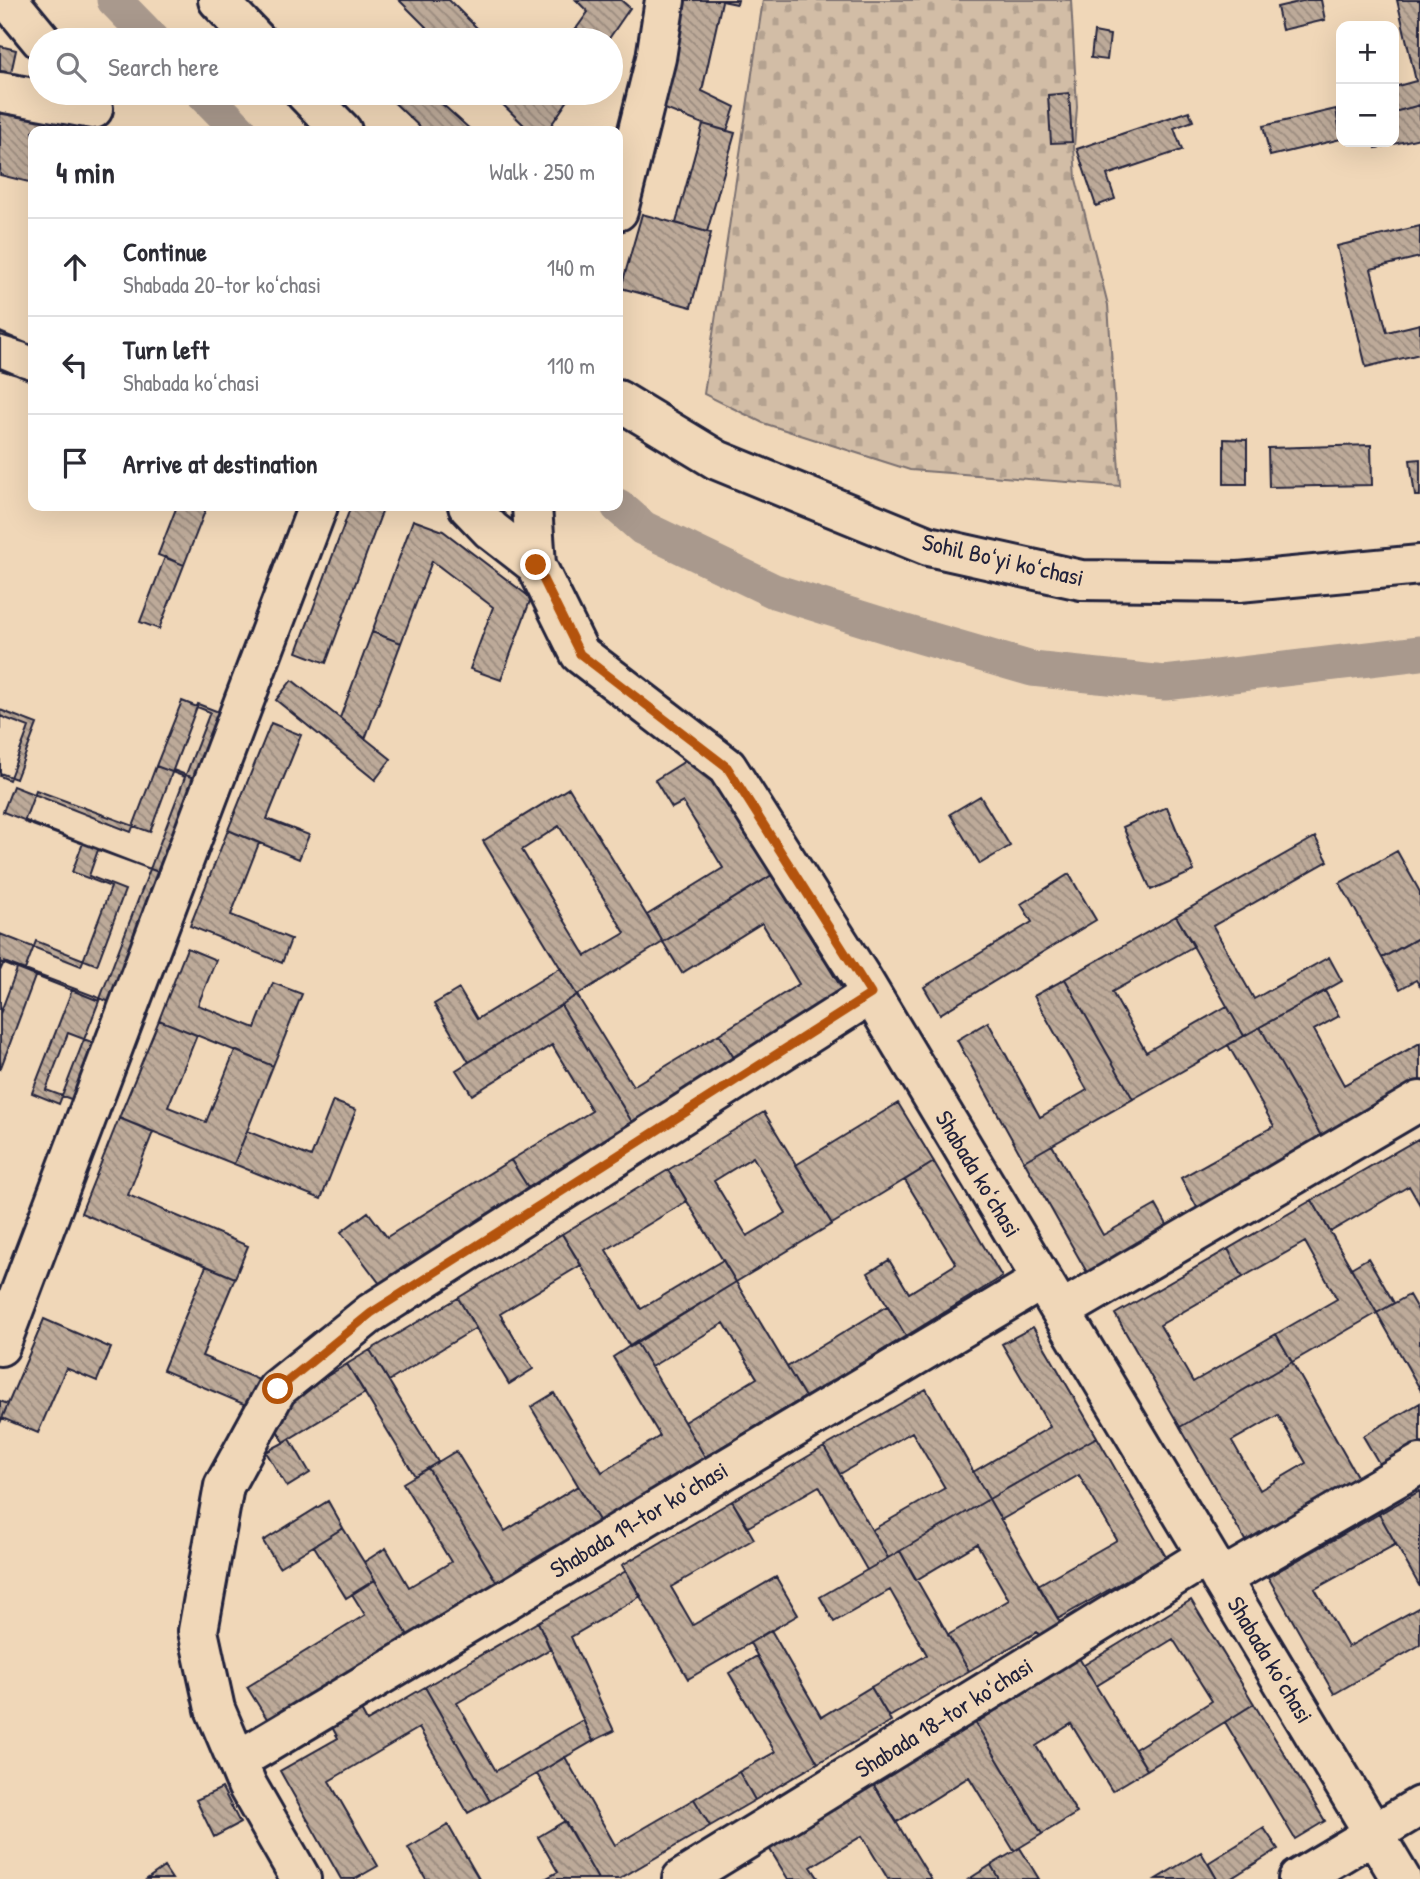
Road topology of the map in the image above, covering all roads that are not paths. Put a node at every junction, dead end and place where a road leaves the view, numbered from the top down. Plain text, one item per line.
1 (8, 0) edge
2 (218, 0) edge
3 (665, 0) edge
4 (32, 28) edge
5 (245, 28) edge
6 (0, 92) edge
7 (28, 98) edge
8 (66, 105) edge
9 (317, 105) edge
10 (96, 111) edge
11 (337, 126) edge
12 (623, 191) edge
13 (623, 403) edge
14 (316, 511) edge
15 (473, 511) edge
16 (532, 511) edge
17 (536, 565) junction
18 (1420, 565) edge
19 (871, 994) junction
20 (1420, 1101) edge
21 (1051, 1295) junction
22 (0, 1346) edge
23 (1420, 1464) edge
24 (1214, 1568) junction
25 (237, 1761) junction
26 (1420, 1806) edge
27 (1373, 1832) junction
28 (301, 1879) edge
29 (682, 1879) edge
30 (1298, 1879) edge
31 (1401, 1879) edge

1 - 4 street
2 - 5 street
3 - 12 street
6 - 7 street
8 - 10 street
9 - 11 street
13 - 18 street, Sohil Boʻyi koʻchasi
14 - 22 street
15 - 17 street
16 - 17 street, Shabada koʻchasi
17 - 19 street, Shabada koʻchasi
19 - 21 street, Shabada koʻchasi
19 - 25 street
20 - 21 street, Shabada 19-tor koʻchasi
21 - 24 street, Shabada koʻchasi
21 - 25 street, Shabada 19-tor koʻchasi
23 - 24 street, Shabada 18-tor koʻchasi
24 - 27 street, Shabada koʻchasi
24 - 29 street, Shabada 18-tor koʻchasi
25 - 28 street
26 - 27 street
27 - 30 street
27 - 31 street, Shabada koʻchasi

